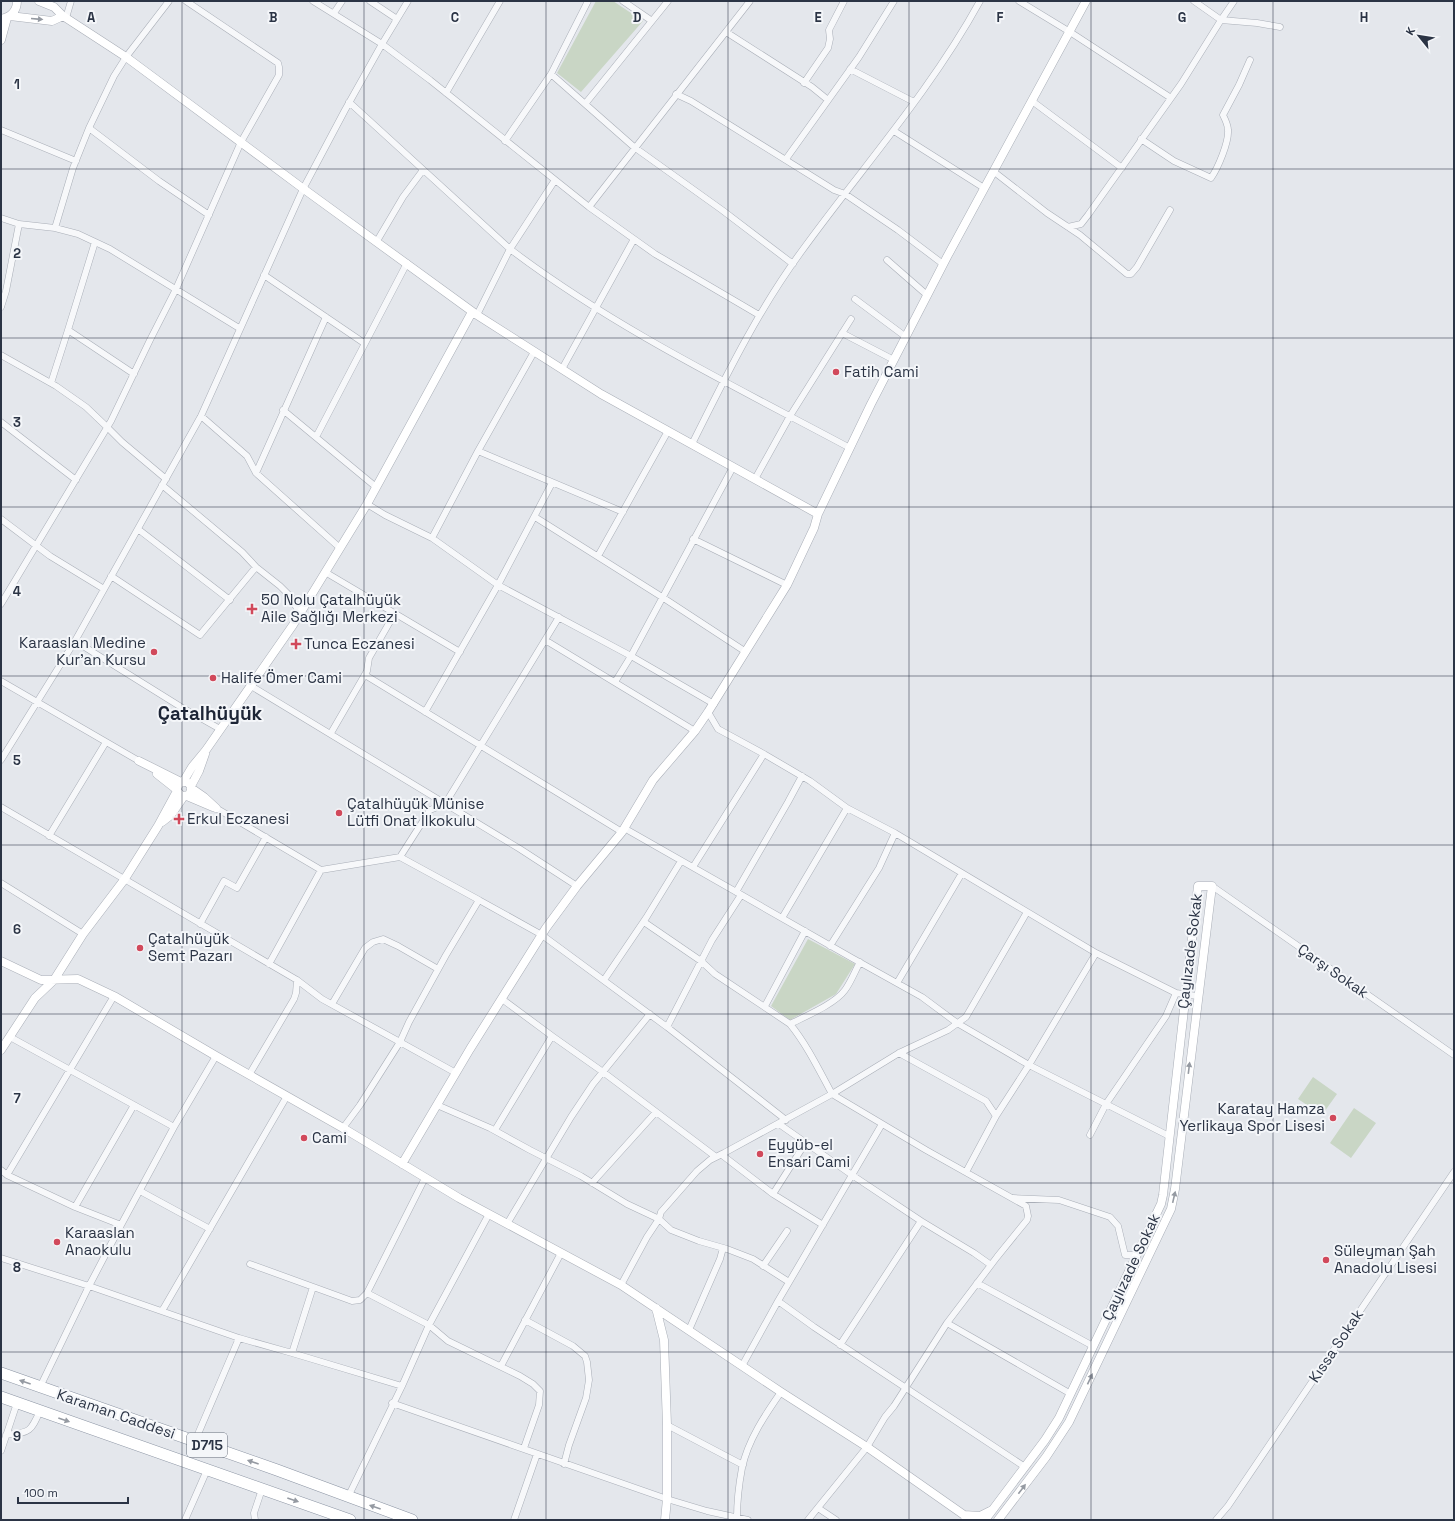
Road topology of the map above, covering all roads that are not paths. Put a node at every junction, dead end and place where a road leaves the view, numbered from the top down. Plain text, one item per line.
1 (18, 1) edge
2 (39, 1) edge
3 (71, 1) edge
4 (169, 1) edge
5 (186, 1) edge
6 (313, 1) edge
7 (342, 1) edge
8 (370, 1) edge
9 (408, 1) edge
10 (500, 1) edge
11 (588, 1) edge
12 (624, 1) edge
13 (668, 1) edge
14 (750, 1) edge
15 (844, 1) edge
16 (980, 1) edge
17 (1020, 1) edge
18 (1086, 1) edge
19 (1194, 1) edge
20 (1234, 1) edge
21 (891, 2) edge
22 (334, 13) junction
23 (6, 17) edge
24 (64, 17) junction
25 (397, 19) junction
26 (1221, 20) junction
27 (652, 21) junction
28 (1280, 27) dead end
29 (726, 32) junction
30 (1070, 32) junction
31 (1, 40) edge
32 (382, 44) junction
33 (126, 57) junction
34 (1250, 60) dead end
35 (850, 69) junction
36 (550, 74) junction
37 (804, 83) junction
38 (446, 93) junction
39 (676, 94) junction
40 (1171, 98) junction
41 (828, 100) junction
42 (1032, 101) junction
43 (349, 102) junction
44 (914, 102) junction
45 (585, 104) junction
46 (89, 128) junction
47 (1, 130) edge
48 (894, 131) junction
49 (1142, 140) junction
50 (505, 141) junction
51 (241, 142) junction
52 (634, 147) junction
53 (786, 159) junction
54 (76, 160) junction
55 (1122, 168) junction
56 (423, 170) junction
57 (993, 171) junction
58 (555, 180) junction
59 (984, 188) junction
60 (303, 189) junction
61 (845, 194) junction
62 (589, 207) junction
63 (1170, 210) dead end
64 (209, 214) junction
65 (1, 218) edge
66 (20, 224) junction
67 (1068, 227) junction
68 (55, 228) junction
69 (634, 239) junction
70 (377, 241) junction
71 (95, 242) junction
72 (510, 249) junction
73 (887, 260) dead end
74 (407, 263) junction
75 (793, 264) junction
76 (944, 264) junction
77 (264, 275) junction
78 (176, 289) junction
79 (927, 296) junction
80 (855, 299) dead end
81 (1, 307) edge
82 (597, 307) junction
83 (474, 313) junction
84 (759, 315) junction
85 (326, 317) junction
86 (851, 319) dead end
87 (239, 328) junction
88 (68, 330) junction
89 (842, 333) junction
90 (906, 337) junction
91 (364, 344) junction
92 (534, 352) junction
93 (1, 355) edge
94 (894, 360) junction
95 (562, 369) junction
96 (134, 374) junction
97 (723, 380) junction
98 (51, 383) junction
99 (283, 410) junction
100 (201, 416) junction
101 (790, 416) junction
102 (1, 422) edge
103 (108, 426) junction
104 (668, 431) junction
105 (316, 437) junction
106 (692, 444) junction
107 (850, 448) junction
108 (478, 451) junction
109 (733, 467) junction
110 (256, 473) junction
111 (166, 479) junction
112 (756, 479) junction
113 (76, 480) junction
114 (552, 483) junction
115 (162, 485) junction
116 (376, 487) junction
117 (367, 504) junction
118 (623, 512) junction
119 (818, 514) junction
120 (535, 517) junction
121 (1, 519) edge
122 (138, 529) junction
123 (432, 538) junction
124 (694, 539) junction
125 (36, 545) junction
126 (340, 548) junction
127 (598, 556) junction
128 (256, 568) junction
129 (325, 572) junction
130 (111, 576) junction
131 (498, 585) junction
132 (787, 585) junction
133 (104, 589) junction
134 (662, 597) junction
135 (230, 600) junction
136 (1, 604) edge
137 (395, 612) junction
138 (300, 614) junction
139 (559, 617) junction
140 (545, 640) junction
141 (75, 641) junction
142 (460, 652) junction
143 (746, 652) junction
144 (631, 656) junction
145 (365, 675) junction
146 (1, 681) edge
147 (615, 682) junction
148 (251, 686) junction
149 (37, 701) junction
150 (714, 704) junction
151 (425, 712) junction
152 (708, 712) junction
153 (220, 729) junction
154 (695, 731) junction
155 (331, 733) junction
156 (106, 742) junction
157 (480, 746) junction
158 (764, 754) junction
159 (1, 760) edge
160 (138, 761) junction
161 (802, 776) junction
162 (186, 784) junction
163 (176, 790) junction
164 (185, 796) junction
165 (445, 804) junction
166 (1, 807) edge
167 (216, 808) junction
168 (847, 808) junction
169 (158, 826) junction
170 (623, 830) junction
171 (895, 833) junction
172 (49, 836) junction
173 (266, 838) junction
174 (400, 857) junction
175 (681, 861) junction
176 (693, 867) junction
177 (321, 870) junction
178 (962, 873) junction
179 (124, 880) junction
180 (1, 882) edge
181 (577, 886) junction
182 (1212, 886) junction
183 (738, 893) junction
184 (480, 900) junction
185 (1027, 912) junction
186 (782, 918) junction
187 (644, 922) junction
188 (200, 924) junction
189 (805, 931) junction
190 (83, 934) junction
191 (542, 935) junction
192 (830, 946) junction
193 (1096, 952) junction
194 (1, 961) edge
195 (701, 961) junction
196 (860, 962) junction
197 (269, 964) junction
198 (438, 969) junction
199 (54, 980) junction
200 (297, 980) junction
201 (604, 980) junction
202 (897, 983) junction
203 (1176, 993) junction
204 (1185, 995) junction
205 (114, 996) junction
206 (1198, 996) junction
207 (502, 999) junction
208 (332, 1004) junction
209 (765, 1006) junction
210 (650, 1014) junction
211 (957, 1023) junction
212 (790, 1024) junction
213 (667, 1026) junction
214 (552, 1036) junction
215 (10, 1037) junction
216 (400, 1042) junction
217 (1, 1050) edge
218 (899, 1053) junction
219 (1454, 1055) edge
220 (216, 1056) junction
221 (1029, 1065) junction
222 (70, 1070) junction
223 (603, 1072) junction
224 (456, 1073) junction
225 (249, 1075) junction
226 (832, 1094) junction
227 (287, 1096) junction
228 (1106, 1104) junction
229 (134, 1105) junction
230 (437, 1106) junction
231 (656, 1112) junction
232 (996, 1116) junction
233 (786, 1120) junction
234 (779, 1124) junction
235 (882, 1124) junction
236 (174, 1127) junction
237 (343, 1128) junction
238 (494, 1130) junction
239 (1090, 1135) dead end
240 (1169, 1136) junction
241 (806, 1142) junction
242 (719, 1156) junction
243 (546, 1158) junction
244 (402, 1164) junction
245 (1, 1170) edge
246 (966, 1172) junction
247 (1454, 1172) edge
248 (7, 1175) junction
249 (852, 1175) junction
250 (425, 1178) junction
251 (592, 1183) junction
252 (140, 1191) junction
253 (774, 1194) junction
254 (1012, 1198) junction
255 (75, 1207) junction
256 (489, 1214) junction
257 (659, 1219) junction
258 (921, 1221) junction
259 (507, 1224) junction
260 (122, 1225) junction
261 (823, 1225) junction
262 (210, 1229) junction
263 (787, 1231) dead end
264 (723, 1248) junction
265 (561, 1253) junction
266 (1137, 1255) junction
267 (1, 1258) edge
268 (250, 1264) dead end
269 (763, 1266) junction
270 (991, 1266) junction
271 (789, 1282) junction
272 (977, 1283) junction
273 (621, 1285) junction
274 (89, 1286) junction
275 (313, 1287) junction
276 (367, 1294) junction
277 (778, 1301) junction
278 (656, 1308) junction
279 (162, 1311) junction
280 (525, 1320) junction
281 (947, 1323) junction
282 (429, 1325) junction
283 (688, 1330) junction
284 (239, 1338) junction
285 (840, 1344) junction
286 (1094, 1346) junction
287 (292, 1353) junction
288 (501, 1366) junction
289 (742, 1366) junction
290 (1, 1373) edge
291 (402, 1386) junction
292 (40, 1387) junction
293 (906, 1387) junction
294 (780, 1392) junction
295 (1071, 1394) junction
296 (1, 1397) edge
297 (17, 1403) junction
298 (392, 1404) junction
299 (40, 1411) junction
300 (667, 1425) junction
301 (6, 1435) junction
302 (195, 1441) junction
303 (867, 1447) junction
304 (524, 1448) junction
305 (1, 1452) edge
306 (537, 1454) junction
307 (564, 1464) junction
308 (743, 1465) junction
309 (1025, 1467) junction
310 (207, 1470) junction
311 (262, 1489) junction
312 (348, 1497) junction
313 (667, 1499) junction
314 (818, 1508) junction
315 (993, 1510) junction
316 (737, 1518) junction
317 (965, 1518) edge
318 (185, 1520) edge
319 (256, 1520) edge
320 (350, 1520) edge
321 (412, 1520) edge
322 (514, 1520) edge
323 (666, 1520) edge
324 (748, 1520) edge
325 (808, 1520) edge
326 (836, 1520) edge
327 (985, 1520) edge
328 (998, 1520) edge
329 (1216, 1520) edge

1 - 23 street
2 - 24 street
3 - 24 street
4 - 33 street
5 - 51 street
6 - 22 street
7 - 22 street
8 - 25 street
9 - 25 street
10 - 38 street
11 - 36 street
12 - 27 street
13 - 27 street
14 - 29 street
15 - 37 street
16 - 44 street
17 - 30 street
18 - 30 street
19 - 26 street
20 - 26 street
21 - 35 street
22 - 32 street
23 -> 24 street
23 - 31 street
24 - 33 street
25 - 32 street
26 - 28 street
26 - 40 street
27 - 45 street
29 - 37 street
29 - 39 street
30 - 40 street
30 - 42 street
32 - 38 street
32 - 43 street
33 - 46 street
33 - 51 street
34 - 49 street
35 - 41 street
35 - 44 street
36 - 45 street
36 - 50 street
37 - 41 street
38 - 50 street
39 - 52 street
39 - 53 street
40 - 49 street
41 - 53 street
42 - 55 street
42 - 57 street
43 - 56 street
43 - 60 street
44 - 48 street
45 - 52 street
46 - 54 street
46 - 64 street
47 - 54 street
48 - 59 street
48 - 61 street
49 - 55 street
50 - 58 street
51 - 60 street
51 - 64 street
52 - 62 street
52 - 75 street
53 - 61 street
54 - 68 street
55 - 67 street
56 - 70 street
56 - 72 street
57 - 59 street
57 - 67 street
58 - 62 street
58 - 72 street
59 - 76 street
60 - 70 street
60 - 77 street
61 - 75 street
61 - 76 street
62 - 69 street
63 - 67 street
64 - 78 street
65 - 66 street
66 - 68 street
66 - 81 street
68 - 71 street
69 - 82 street
69 - 84 street
70 - 74 street
71 - 78 street
71 - 88 street
72 - 82 street
72 - 83 street
73 - 79 street
74 - 83 street
74 - 91 street
75 - 84 street
76 - 79 street
77 - 85 street
77 - 87 street
78 - 87 street
78 - 96 street
79 - 90 street
80 - 90 street
82 - 95 street
82 - 97 street
83 - 92 street
83 - 116 street
84 - 97 street
85 - 91 street
85 - 99 street
86 - 89 street
87 - 100 street
88 - 96 street
88 - 98 street
89 - 94 street
89 - 101 street
90 - 94 street
91 - 105 street
92 - 95 street
92 - 108 street
93 - 98 street
94 - 107 street
95 - 104 street
96 - 103 street
97 - 101 street
97 - 106 street
98 - 103 street
99 - 105 street
99 - 110 street
100 - 110 street
100 - 111 street
101 - 107 street
101 - 112 street
102 - 113 street
103 - 111 street
103 - 113 street
104 - 106 street
104 - 118 street
105 - 116 street
106 - 109 street
107 - 119 street
108 - 114 street
108 - 123 street
109 - 112 street
109 - 124 street
110 - 126 street
111 - 115 street
112 - 119 street
113 - 125 street
114 - 118 street
114 - 120 street
115 - 122 street
115 - 128 street
116 - 117 street
117 - 123 street
117 - 126 street
118 - 127 street
119 - 132 street
120 - 127 street
120 - 131 street
121 - 125 street
122 - 130 street
122 - 135 street
123 - 131 street
124 - 132 street
124 - 134 street
125 - 133 street
125 - 136 street
126 - 129 street
127 - 134 street
128 - 135 street
128 - 138 street
129 - 137 street
129 - 138 street
130 - 133 street
130 - 135 street
131 - 139 street
131 - 142 street
132 - 143 street
133 - 141 street
134 - 143 street
134 - 144 street
137 - 142 street
137 - 145 street
138 - 148 street
139 - 140 street
139 - 144 street
140 - 147 street
140 - 157 street
141 - 149 street
141 - 153 street
142 - 151 street
143 - 150 street
144 - 147 street
144 - 150 street
145 - 151 street
145 - 155 street
146 - 149 street
147 - 154 street
148 - 153 street
148 - 155 street
149 - 156 street
149 - 159 street
150 - 152 street
151 - 157 street
152 - 154 street
152 - 158 street
153 - 162 street
154 - 170 street
155 - 165 street
156 - 160 street
156 - 172 street
157 - 165 street
157 - 170 street
158 - 161 street
158 - 176 street
160 - 162 street
160 - 163 street
161 - 168 street
161 - 183 street
162 - 163 street
162 - 164 street
162 - 167 street
163 - 164 street
163 - 169 street
164 - 167 street
164 - 169 street
165 - 174 street
165 - 181 street
166 - 172 street
167 - 173 street
168 - 171 street
168 - 186 street
169 - 179 street
170 - 175 street
170 - 181 street
171 - 178 street
171 - 192 street
172 - 179 street
173 - 177 street
173 - 188 street
174 - 177 street
174 - 184 street
175 - 176 street
175 - 187 street
176 - 183 street
177 - 197 street
178 - 185 street
178 - 202 street
179 - 188 street
179 - 190 street
180 - 190 street
181 - 191 street
182 - 204 street, Çaylızade Sokak
182 - 206 street, Çaylızade Sokak
182 - 219 street, Çarşı Sokak
183 - 186 street
183 - 195 street
184 - 191 street
184 - 198 street
185 - 193 street
185 - 211 street
186 - 189 street
187 - 195 street
187 - 201 street
188 - 197 street
189 - 192 street
189 - 209 street
190 - 199 street
191 - 201 street
191 - 207 street
192 - 196 street
193 - 203 street
193 - 221 street
194 - 199 street
195 - 209 street
195 - 213 street
196 - 202 street
196 - 212 street
197 - 200 street
198 - 208 street
198 - 216 street
199 - 205 street
199 - 215 street
200 - 208 street
200 - 225 street
201 - 210 street
202 - 211 street
203 - 204 street
203 - 228 street
204 - 206 street
204 - 240 street, Çaylızade Sokak
205 - 220 street
205 - 222 street
328 -> 206 street, Çaylızade Sokak
207 - 214 street
207 - 224 street
208 - 216 street
209 - 212 street
210 - 213 street
210 - 223 street
211 - 218 street
211 - 221 street
212 - 226 street
213 - 233 street
214 - 223 street
214 - 238 street
215 - 217 street
215 - 222 street
216 - 224 street
216 - 237 street
218 - 226 street
218 - 232 street
220 - 225 street
220 - 236 street
221 - 228 street
221 - 232 street
222 - 229 street
222 - 248 street
223 - 231 street
223 - 243 street
224 - 230 street
225 - 227 street
226 - 233 street
226 - 235 street
227 - 237 street
227 - 262 street
228 - 239 street
228 - 240 street
229 - 236 street
229 - 255 street
230 - 238 street
230 - 244 street
231 - 242 street
231 - 251 street
232 - 246 street
233 - 234 street
234 - 241 street
234 - 242 street
235 - 246 street
235 - 249 street
236 - 252 street
237 - 244 street
238 - 243 street
240 - 266 street, Çaylızade Sokak
241 - 249 street
241 - 253 street
242 - 253 street
242 - 257 street
243 - 251 street
243 - 259 street
244 - 250 street
245 - 248 street
246 - 254 street
247 - 329 street, Kıssa Sokak
248 - 255 street
249 - 258 street
249 - 261 street
250 - 256 street
250 - 276 street
251 - 257 street
252 - 260 street
252 - 262 street
253 - 261 street
254 - 266 street
254 - 270 street
255 - 260 street
256 - 259 street
256 - 282 street
257 - 264 street
257 - 273 street
258 - 270 street
258 - 285 street
259 - 265 street
260 - 274 street
261 - 271 street
262 - 279 street
263 - 269 street
264 - 269 street
264 - 283 street
265 - 273 street
265 - 280 street
266 - 286 street, Çaylızade Sokak
267 - 274 street
268 - 275 street
269 - 271 street
270 - 272 street
271 - 277 street
272 - 281 street
272 - 286 street
273 - 278 street
274 - 279 street
274 - 292 street
275 - 276 street
275 - 287 street
276 - 282 street
277 - 285 street
277 - 289 street
278 - 283 street
278 - 300 street
279 - 284 street
280 - 288 street
280 - 307 street
281 - 293 street
281 - 295 street
282 - 288 street
282 - 291 street
283 - 289 street
284 - 287 street
284 - 302 street
285 - 293 street
286 - 295 street, Çaylızade Sokak
287 - 291 street
288 - 304 street
289 - 294 street
292 -> 290 highway, Karaman Caddesi / D715
291 - 298 street
292 - 302 highway, Karaman Caddesi / D715
293 - 303 street
293 - 309 street
294 - 303 street
294 - 308 street
295 - 309 street, Çaylızade Sokak
296 - 297 highway, Karaman Caddesi / D715
297 - 299 highway, Karaman Caddesi / D715
297 - 301 street
298 - 304 street
298 - 312 street
299 - 301 street
299 -> 310 highway, Karaman Caddesi / D715
300 - 308 street
300 - 313 street
301 - 305 street
312 -> 302 highway, Karaman Caddesi / D715
303 - 314 street
303 - 317 street
304 - 306 street
306 - 307 street
306 - 322 street
307 - 313 street
308 - 316 street
309 - 315 street, Çaylızade Sokak
310 - 311 highway, Karaman Caddesi / D715
310 - 318 street
311 - 319 street
311 -> 320 highway, Karaman Caddesi / D715
321 -> 312 highway, Karaman Caddesi / D715
313 - 316 street
313 - 323 street
314 - 325 street
314 - 326 street
315 - 317 street
315 - 327 street, Çaylızade Sokak
316 - 324 street

